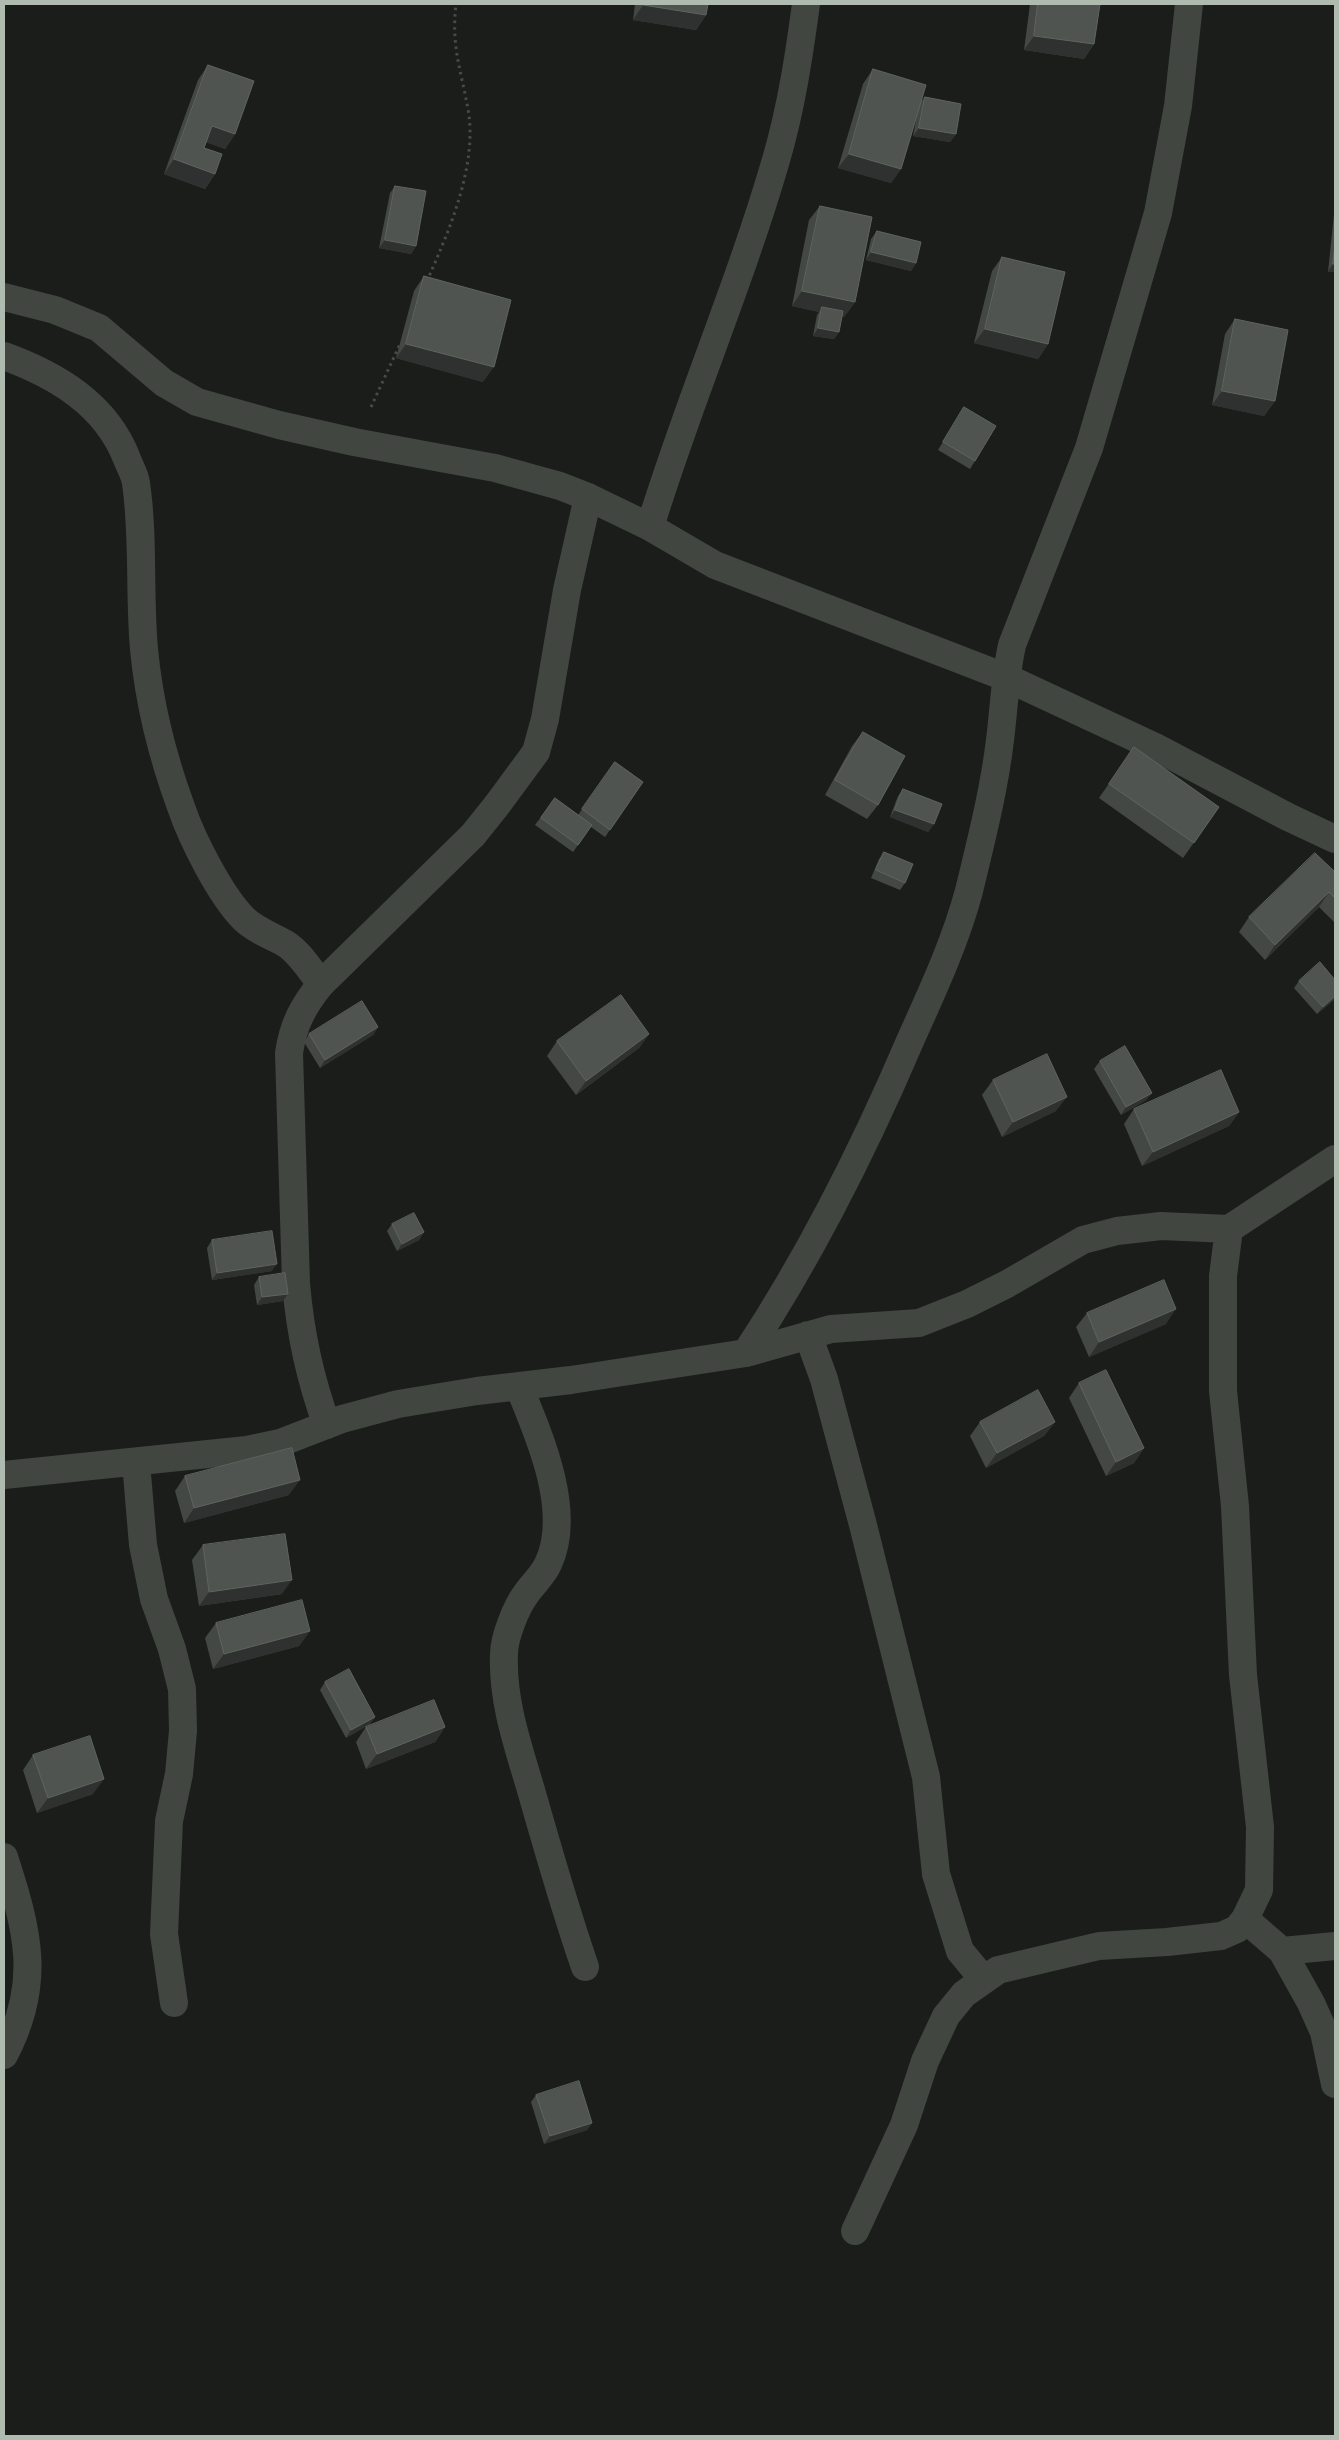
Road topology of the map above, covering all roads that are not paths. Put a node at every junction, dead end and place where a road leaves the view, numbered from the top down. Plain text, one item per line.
1 (806, 4) edge
2 (1189, 4) edge
3 (4, 297) edge
4 (4, 356) edge
5 (588, 497) junction
6 (650, 527) junction
7 (1005, 677) junction
8 (1335, 839) edge
9 (321, 984) junction
10 (1335, 1159) edge
11 (1229, 1229) junction
12 (808, 1335) junction
13 (746, 1353) junction
14 (519, 1386) junction
15 (327, 1425) junction
16 (136, 1462) junction
17 (4, 1475) edge
18 (4, 1857) edge
19 (1245, 1919) junction
20 (1335, 1946) edge
21 (1282, 1951) junction
22 (585, 1967) dead end
23 (984, 1980) junction
24 (174, 2003) dead end
25 (4, 2055) edge
26 (1335, 2084) edge
27 (854, 2231) dead end

1 - 6 street
2 - 7 street
3 - 5 street
4 - 9 street
5 - 6 street
5 - 9 street
6 - 7 street
7 - 8 street
7 - 13 street
9 - 15 street
10 - 11 street
11 - 12 street
11 - 19 street
12 - 13 street
12 - 23 street
13 - 14 street
14 - 15 street
14 - 22 street
15 - 16 street
16 - 17 street
16 - 24 street
18 - 25 street
19 - 21 street
19 - 23 street
20 - 21 street
21 - 26 street
23 - 27 street

